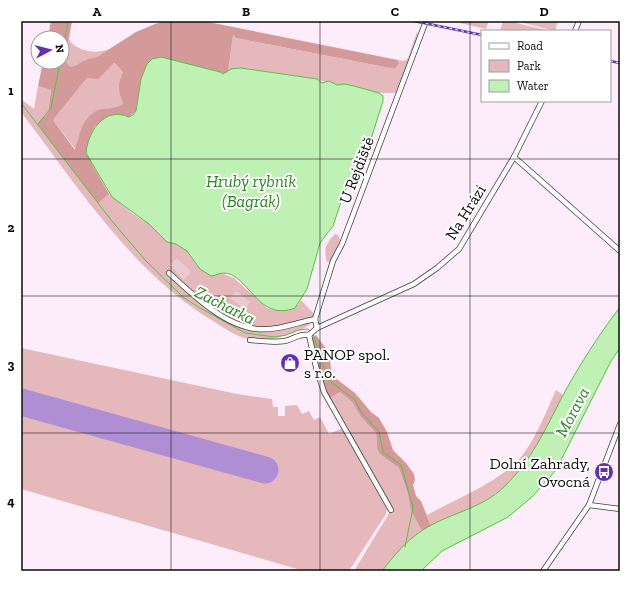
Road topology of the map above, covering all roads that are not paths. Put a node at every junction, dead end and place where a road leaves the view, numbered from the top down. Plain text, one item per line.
1 (426, 21) edge
2 (542, 102) edge
3 (514, 158) junction
4 (620, 251) edge
5 (169, 273) dead end
6 (314, 319) junction
7 (316, 329) junction
8 (310, 335) junction
9 (250, 340) dead end
10 (620, 424) edge
11 (619, 430) edge
12 (589, 505) junction
13 (620, 509) edge
14 (391, 510) dead end
15 (544, 571) edge

1 - 6 street, U Rejdiště
2 - 3 street, Na Hrázi
3 - 4 street
3 - 7 street, Na Hrázi
5 - 6 street
6 - 7 street
7 - 8 street, Na Hrázi
8 - 9 street
8 - 14 street
10 - 11 street
11 - 12 street
12 - 13 street
12 - 15 street

